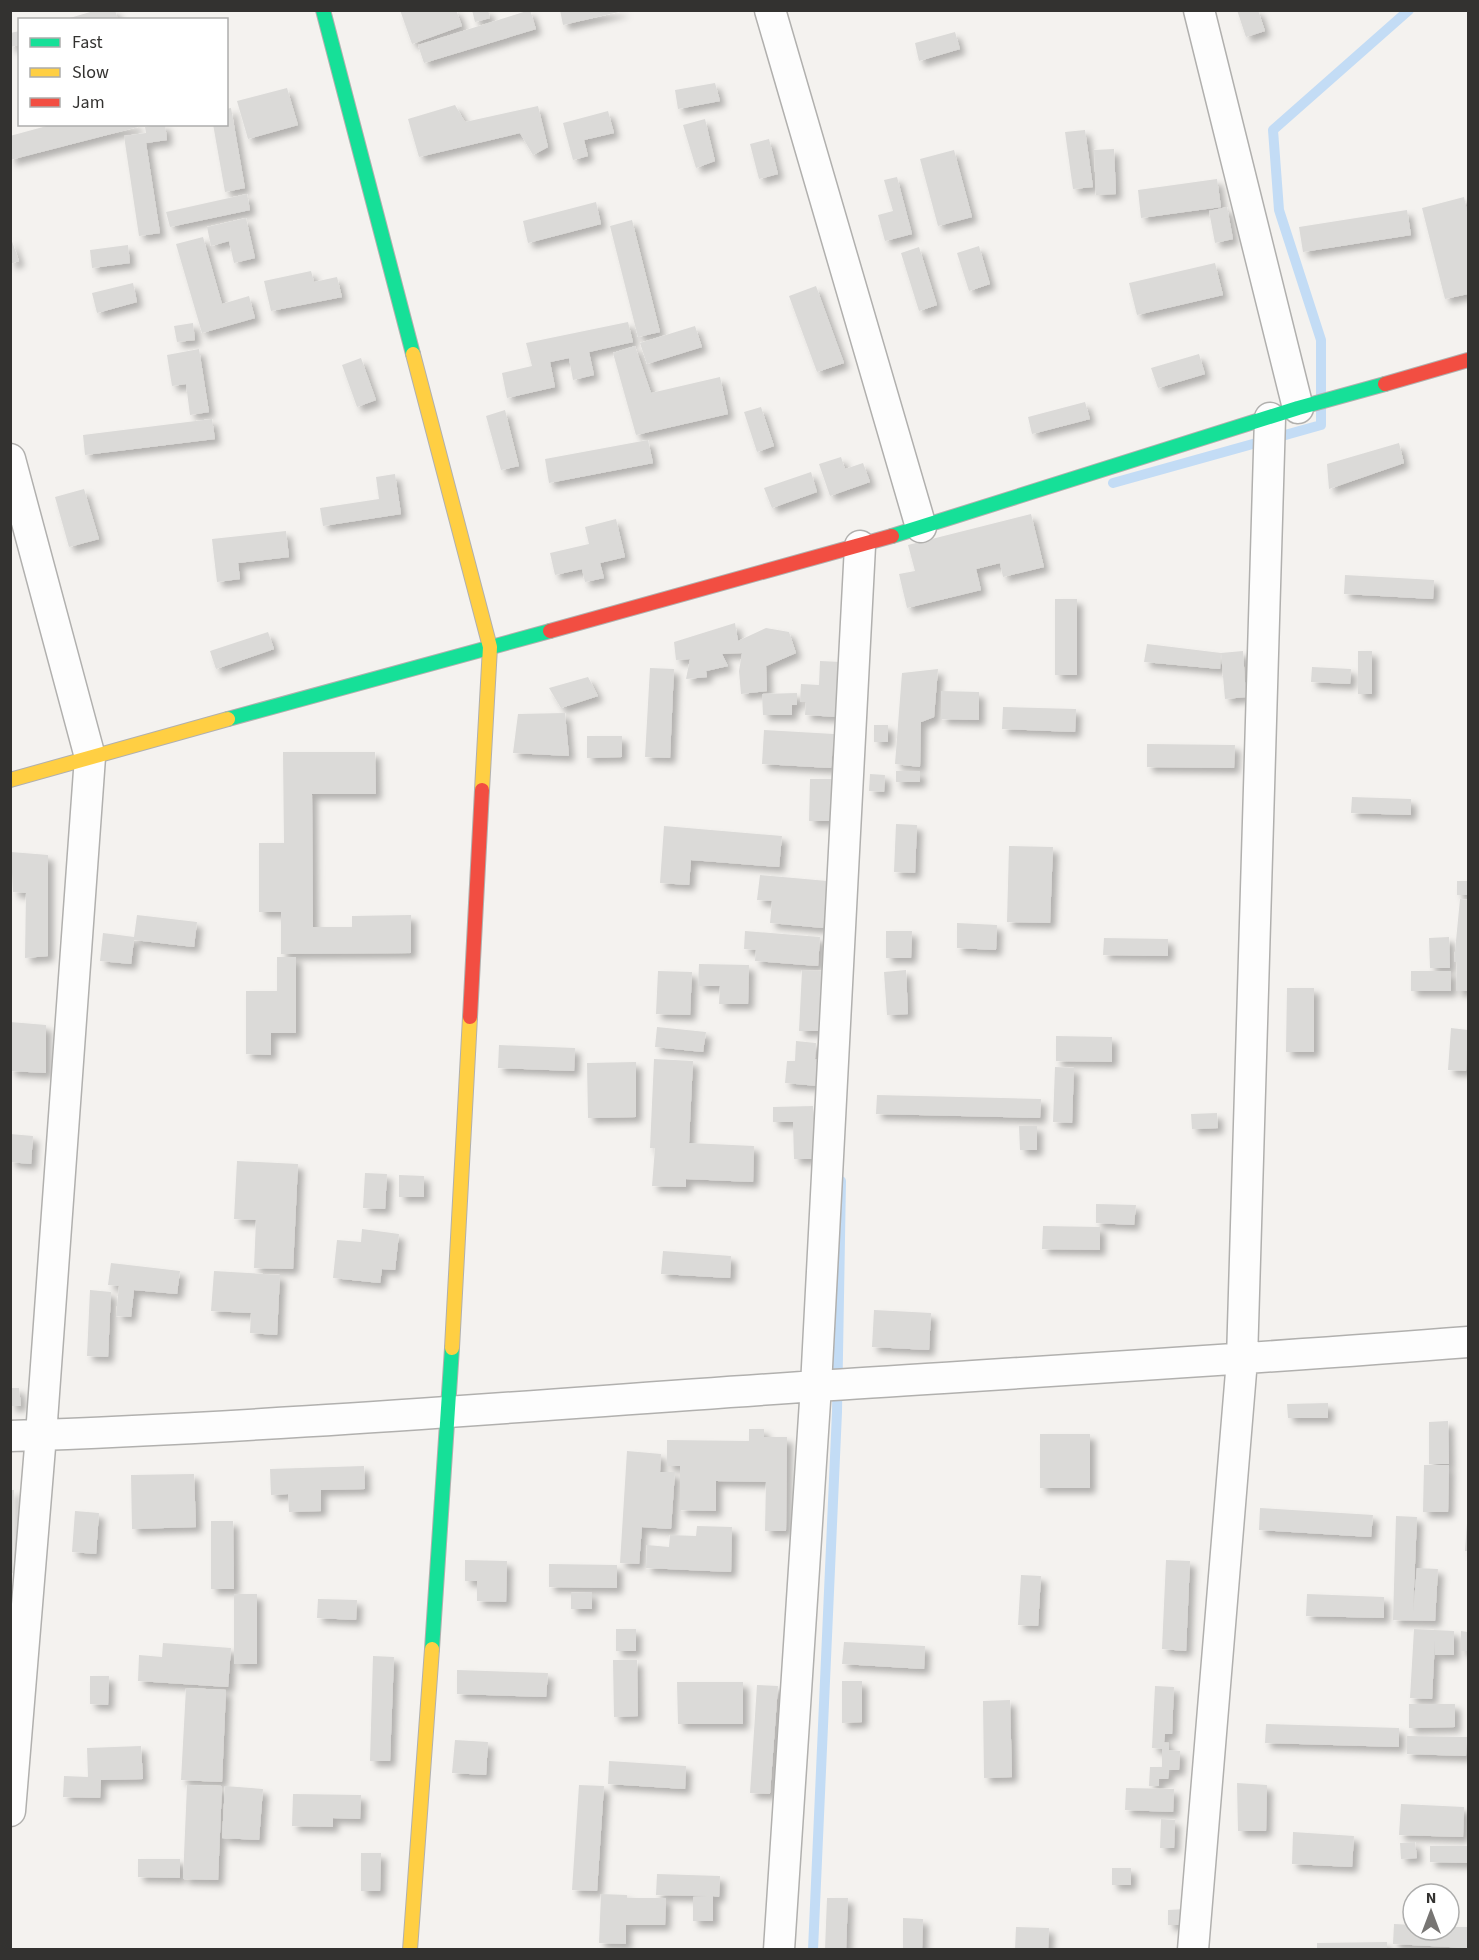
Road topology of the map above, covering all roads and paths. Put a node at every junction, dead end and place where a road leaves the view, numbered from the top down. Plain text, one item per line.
1 (323, 10) edge
2 (770, 10) edge
3 (1199, 10) edge
4 (1468, 360) edge
5 (1298, 408) junction
6 (1270, 418) junction
7 (10, 459) edge
8 (921, 527) junction
9 (860, 546) junction
10 (490, 647) junction
11 (90, 757) junction
12 (10, 780) edge
13 (1468, 1342) edge
14 (1242, 1360) junction
15 (816, 1386) junction
16 (449, 1413) junction
17 (41, 1435) junction
18 (10, 1436) edge
19 (10, 1811) edge
20 (410, 1950) edge
21 (779, 1950) edge
22 (1193, 1950) edge

1 - 10 street
2 - 8 street
3 - 5 street
4 - 5 street
5 - 6 street
6 - 8 street
6 - 14 street
7 - 11 street
8 - 9 street
9 - 10 street
9 - 15 street
10 - 11 street
10 - 16 street
11 - 12 street
11 - 17 street
13 - 14 street
14 - 15 street
14 - 22 street
15 - 16 street
15 - 21 street
16 - 17 street
16 - 20 street
17 - 18 street
17 - 19 street

